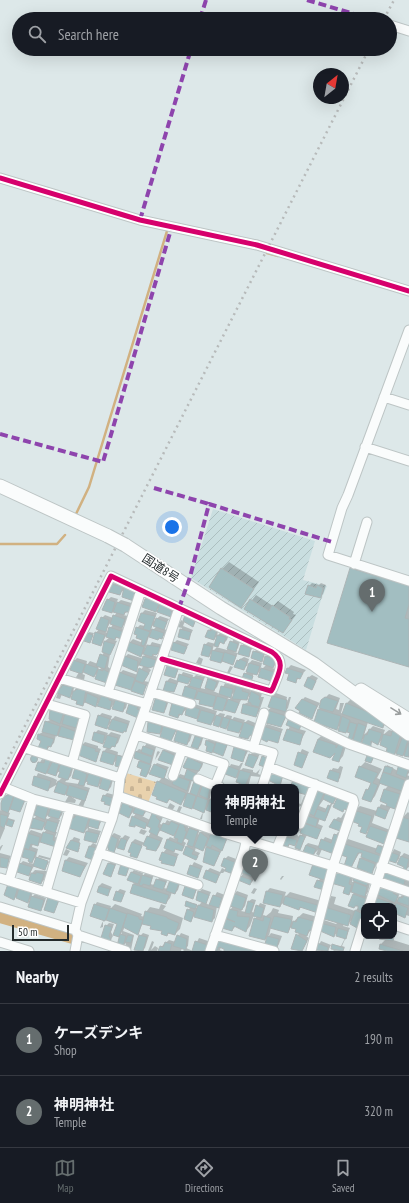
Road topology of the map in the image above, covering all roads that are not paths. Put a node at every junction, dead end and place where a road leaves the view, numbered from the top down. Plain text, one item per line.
1 (397, 27) edge
2 (409, 31) edge
3 (0, 178) edge
4 (409, 291) edge
5 (409, 330) edge
6 (384, 397) junction
7 (409, 405) edge
8 (365, 447) junction
9 (409, 462) edge
10 (0, 486) edge
11 (367, 522) dead end
12 (354, 564) junction
13 (409, 581) edge
14 (141, 590) junction
15 (179, 608) junction
16 (162, 659) junction
17 (314, 664) junction
18 (59, 678) junction
19 (108, 692) junction
20 (151, 692) junction
21 (47, 704) junction
22 (147, 704) junction
23 (191, 704) dead end
24 (264, 713) dead end
25 (143, 715) junction
26 (290, 715) dead end
27 (409, 720) edge
28 (409, 734) edge
29 (137, 735) junction
30 (25, 748) junction
31 (253, 748) junction
32 (182, 750) junction
33 (72, 763) junction
34 (409, 765) edge
35 (269, 767) junction
36 (173, 776) dead end
37 (120, 778) junction
38 (198, 780) dead end
39 (211, 784) edge
40 (218, 784) edge
41 (263, 784) edge
42 (315, 784) junction
43 (409, 784) edge
44 (2, 791) edge
45 (118, 796) junction
46 (33, 799) junction
47 (70, 809) junction
48 (112, 819) junction
49 (299, 824) edge
50 (211, 829) edge
51 (247, 836) edge
52 (282, 836) edge
53 (278, 848) junction
54 (99, 853) junction
55 (333, 866) junction
56 (381, 866) junction
57 (409, 876) edge
58 (4, 880) edge
59 (376, 880) junction
60 (198, 884) dead end
61 (46, 892) junction
62 (409, 892) edge
63 (81, 903) junction
64 (370, 903) edge
65 (0, 907) edge
66 (397, 926) edge
67 (409, 930) edge
68 (361, 932) edge
69 (77, 933) junction
70 (215, 935) junction
71 (0, 942) edge
72 (29, 951) edge
73 (75, 951) edge
74 (126, 951) edge
75 (210, 951) edge
76 (274, 951) edge
77 (311, 951) edge
78 (355, 951) edge

1 - 2 street
3 - 4 street
5 - 6 street
6 - 7 street
6 - 8 street
8 - 9 street
8 - 12 street
10 - 17 highway, 国道8号, bridge
11 - 12 street
12 - 13 street
14 - 15 street
14 - 18 street
14 - 19 street
15 - 16 street
15 - 16 street
16 - 20 street
17 -> 27 highway, 国道8号
17 - 28 highway, 国道8号
18 - 19 street
18 - 21 street
19 - 22 street
20 - 22 street
20 - 23 street
21 - 30 street
21 - 33 street
22 - 25 street
24 - 31 street
25 - 29 street
25 - 31 street
26 - 34 street
29 - 32 street
29 - 37 street
30 - 33 street
30 - 44 street
31 - 35 street
32 - 36 street
32 - 40 street
33 - 37 street
35 - 41 street
35 - 42 street
37 - 45 street
38 - 39 street
42 - 49 street
42 - 55 street
43 - 56 street
44 - 46 street
45 - 48 street
45 - 50 street
46 - 47 street
46 - 58 street
47 - 48 street
47 - 61 street
48 - 54 street
51 - 53 street
51 - 70 street
52 - 53 street
53 - 55 street
54 - 60 street
54 - 63 street
55 - 59 street
55 - 77 street
56 - 57 street
56 - 59 street
58 - 61 street
59 - 62 street
59 - 64 street
61 - 63 street
63 - 69 street
65 - 69 street
66 - 67 street
68 - 78 street
69 - 73 street
69 - 74 street
70 - 75 street
70 - 76 street
71 - 72 street

